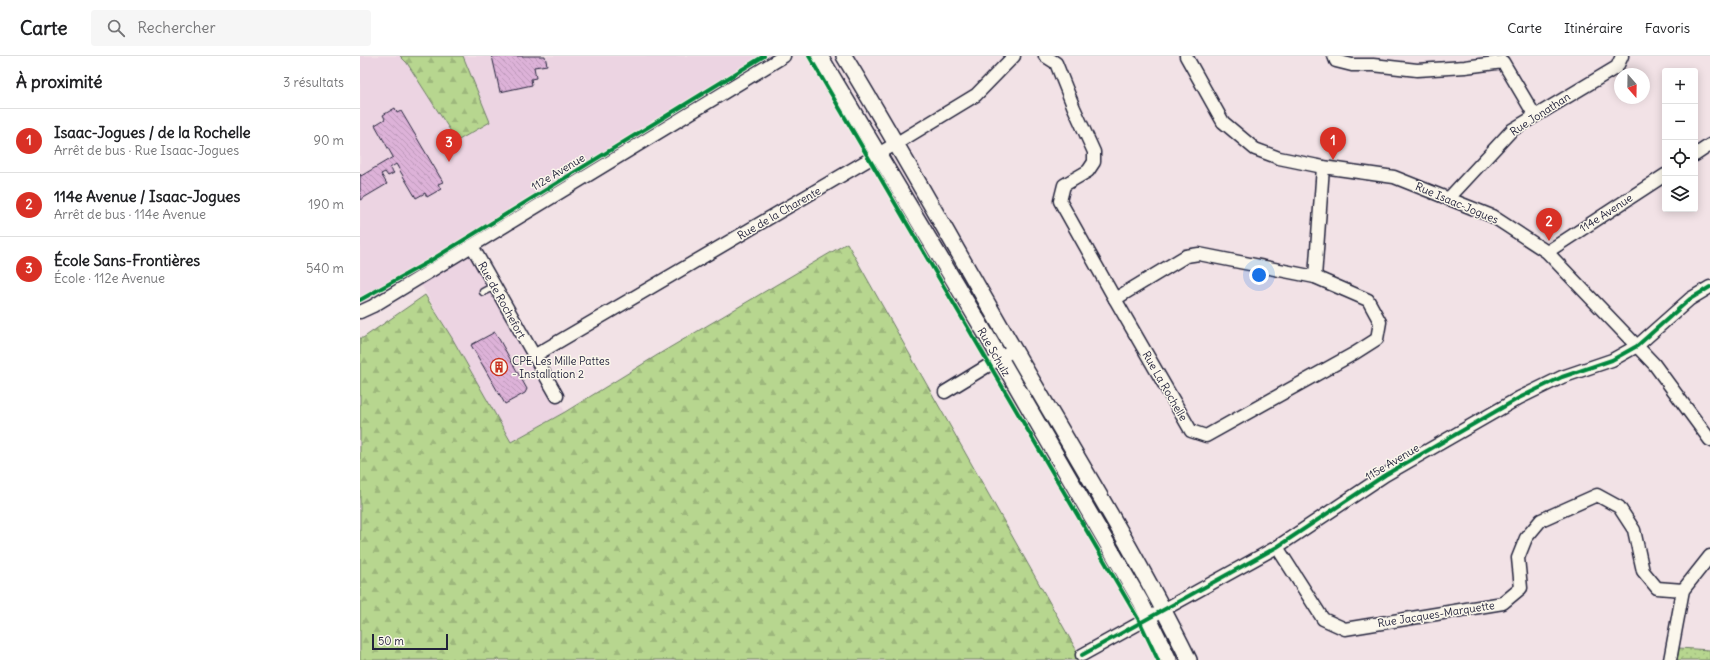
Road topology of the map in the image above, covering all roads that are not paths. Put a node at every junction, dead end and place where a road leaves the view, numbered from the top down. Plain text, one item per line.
1 (784, 56) edge
2 (820, 56) edge
3 (844, 56) edge
4 (1014, 56) edge
5 (1046, 56) edge
6 (1186, 56) edge
7 (1334, 56) edge
8 (1622, 56) edge
9 (1535, 116) junction
10 (897, 143) junction
11 (1710, 145) edge
12 (1698, 153) edge
13 (878, 154) junction
14 (1323, 167) junction
15 (1662, 176) edge
16 (1448, 199) junction
17 (472, 246) junction
18 (1547, 252) junction
19 (1315, 277) junction
20 (494, 286) junction
21 (1710, 287) edge
22 (483, 292) dead end
23 (1115, 299) junction
24 (360, 312) edge
25 (1637, 346) junction
26 (1014, 350) junction
27 (534, 356) junction
28 (1000, 358) junction
29 (944, 392) dead end
30 (557, 396) dead end
31 (1710, 438) edge
32 (1277, 547) junction
33 (1710, 556) edge
34 (1683, 590) junction
35 (1164, 609) junction
36 (1148, 618) junction
37 (1082, 656) dead end
38 (1169, 660) edge
39 (1189, 660) edge
40 (1670, 660) edge

1 - 17 street, 112e Avenue
2 - 13 street, Rue Schulz
3 - 10 street, Rue Schulz
4 - 10 street, Rue de la Charente
5 - 23 street
6 - 14 street, Rue Isaac-Jogues
7 - 9 street
8 - 9 street, Rue Jonathan
9 - 16 street, Rue Jonathan
10 - 13 street, Rue de la Charente
10 - 26 street, Rue Schulz
11 - 12 street
13 - 27 street, Rue de la Charente
13 - 28 street, Rue Schulz
14 - 16 street, Rue Isaac-Jogues
14 - 19 street
15 - 18 street, 114e Avenue
16 - 18 street, Rue Isaac-Jogues
17 - 20 street, Rue de Rochefort
17 - 24 street, 112e Avenue
18 - 25 street, Rue Isaac-Jogues
19 - 23 street, Rue La Rochelle
19 - 23 street, Rue La Rochelle
20 - 22 lane
20 - 27 street, Rue de Rochefort
21 - 25 street, 115e Avenue
25 - 31 street, Rue Isaac-Jogues
25 - 32 street, 115e Avenue
26 - 28 street
26 - 35 street, Rue Schulz
27 - 30 street, Rue de Rochefort
28 - 29 street
28 - 36 street, Rue Schulz
32 - 34 street, Rue Jacques-Marquette
32 - 35 street, 115e Avenue
33 - 34 street
34 - 40 street
35 - 36 street, 115e Avenue
35 - 39 street, Rue Schulz
36 - 37 street, 115e Avenue
36 - 38 street, Rue Schulz

